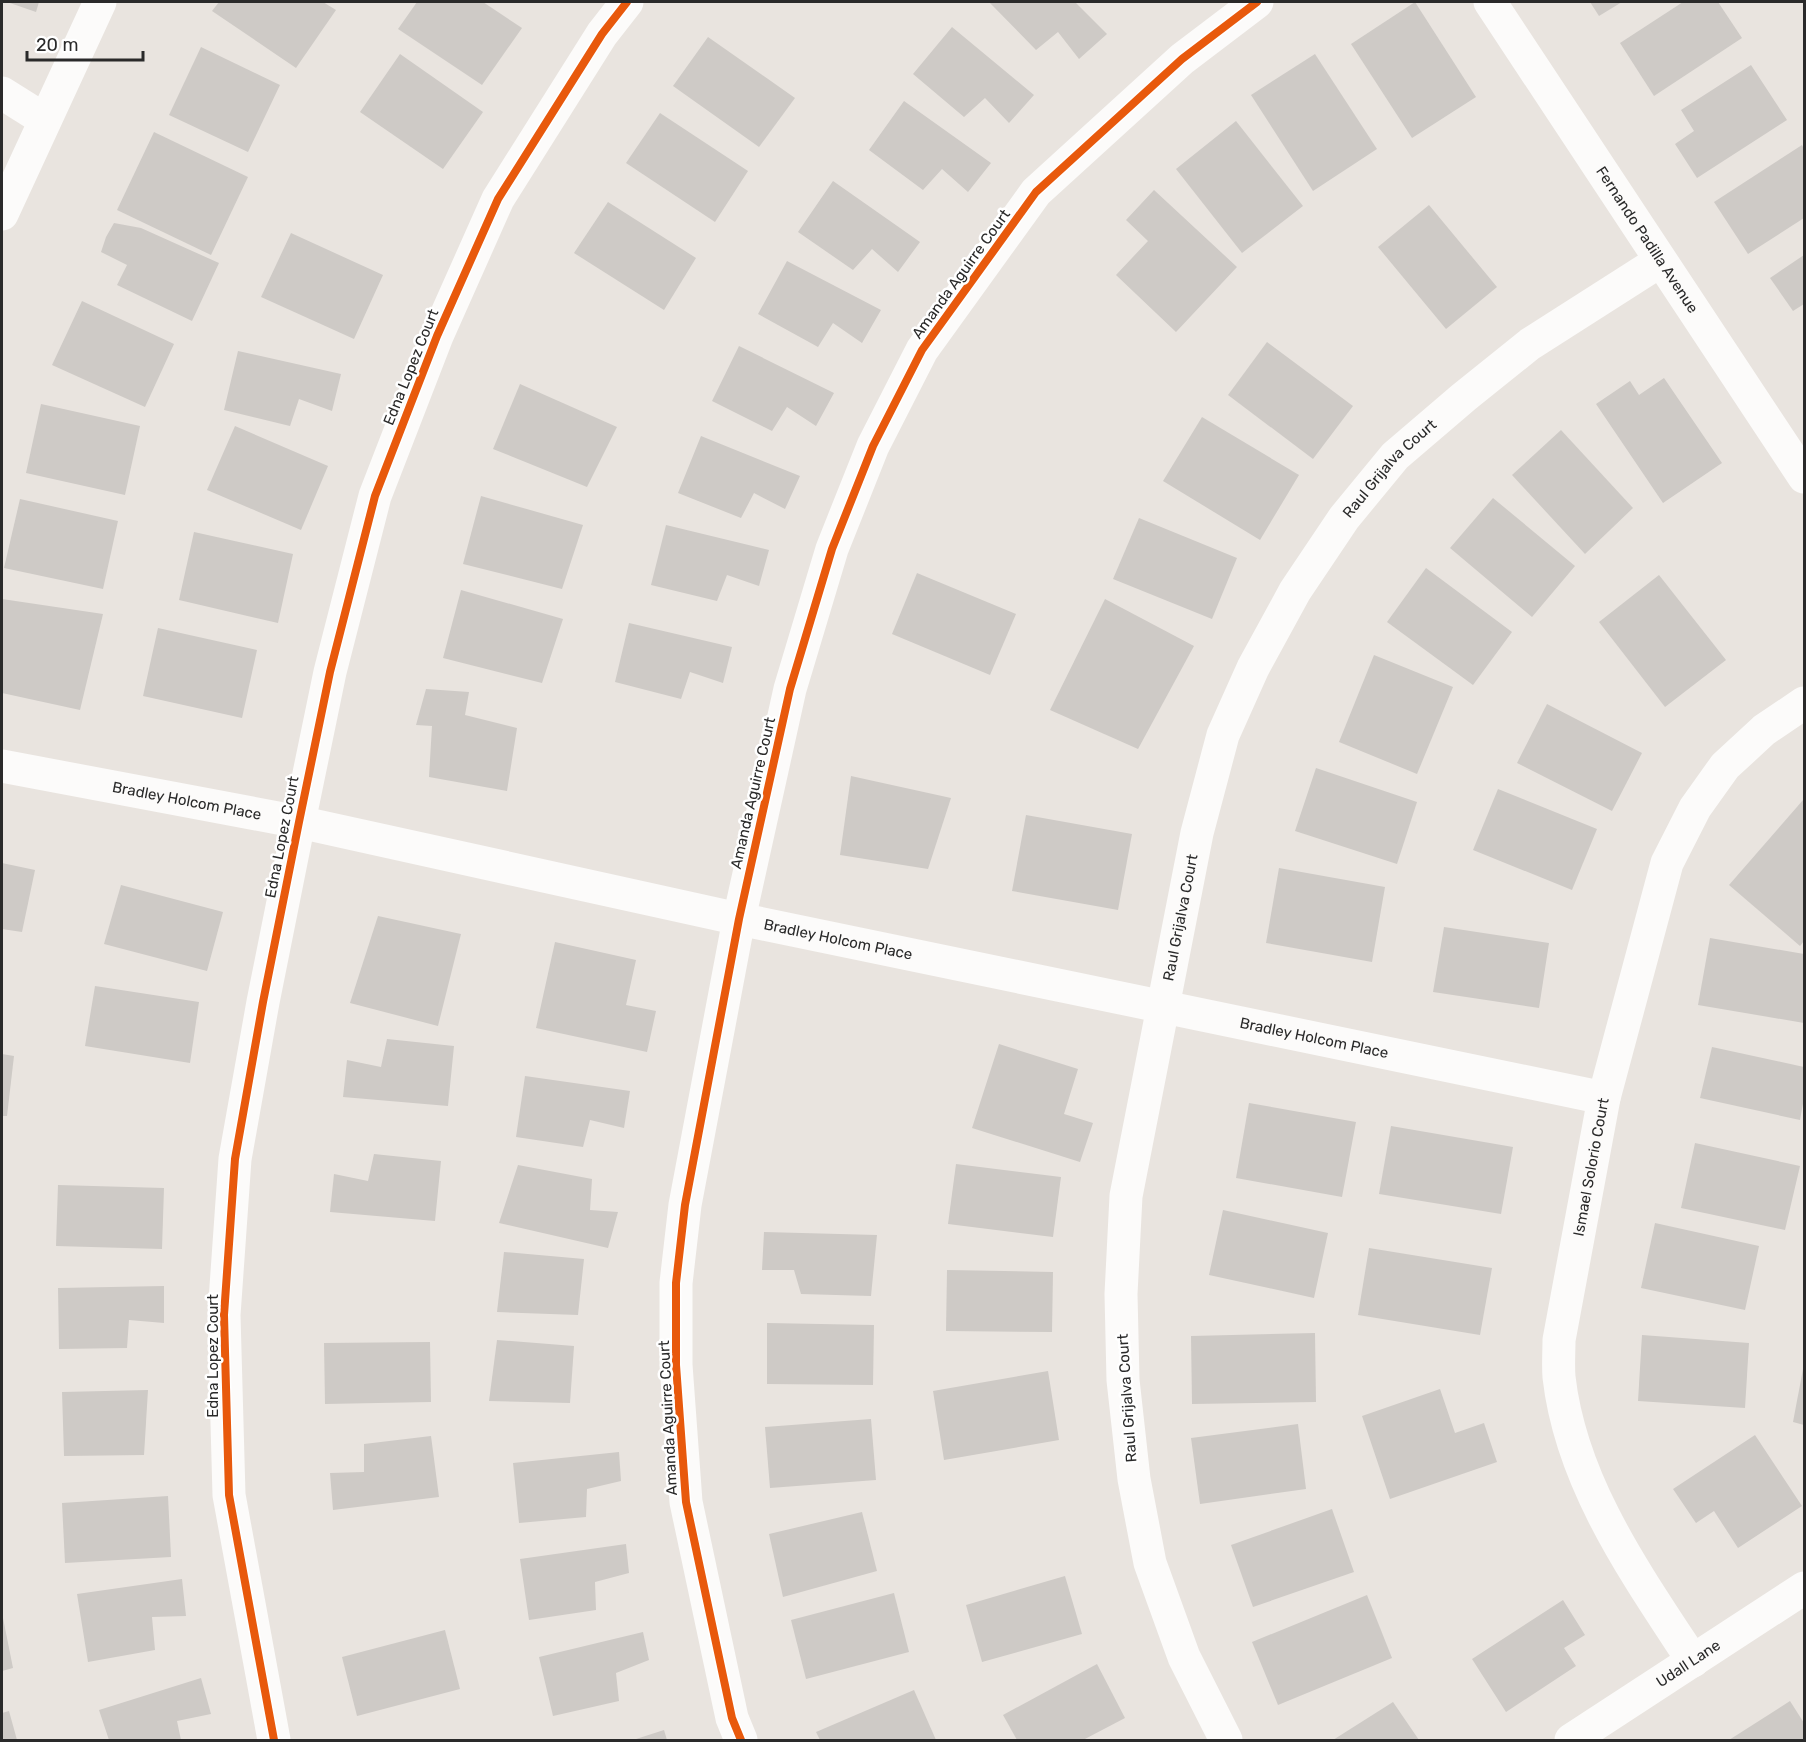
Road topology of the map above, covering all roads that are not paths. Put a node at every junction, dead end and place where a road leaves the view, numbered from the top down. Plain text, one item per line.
1 (100, 2) edge
2 (627, 2) edge
3 (1257, 2) edge
4 (1490, 2) edge
5 (2, 93) edge
6 (45, 120) junction
7 (2, 214) edge
8 (1660, 261) junction
9 (1804, 477) edge
10 (1804, 703) edge
11 (2, 766) edge
12 (298, 822) junction
13 (739, 919) junction
14 (1163, 1006) junction
15 (1604, 1098) junction
16 (1804, 1588) edge
17 (1694, 1661) junction
18 (274, 1740) edge
19 (741, 1740) edge
20 (1226, 1740) edge
21 (1570, 1740) edge

1 - 6 street
2 - 12 street, Edna Lopez Court
3 - 13 street, Amanda Aguirre Court
4 - 8 street, Fernando Padilla Avenue
5 - 6 street
6 - 7 street
8 - 9 street, Fernando Padilla Avenue
8 - 14 street, Raul Grijalva Court
10 - 15 street, Ismael Solorio Court
11 - 12 street, Bradley Holcom Place
12 - 13 street, Bradley Holcom Place
12 - 18 street, Edna Lopez Court
13 - 14 street, Bradley Holcom Place
13 - 19 street, Amanda Aguirre Court
14 - 15 street, Bradley Holcom Place
14 - 20 street, Raul Grijalva Court
15 - 17 street, Ismael Solorio Court
16 - 17 street, Udall Lane
17 - 21 street, Udall Lane

